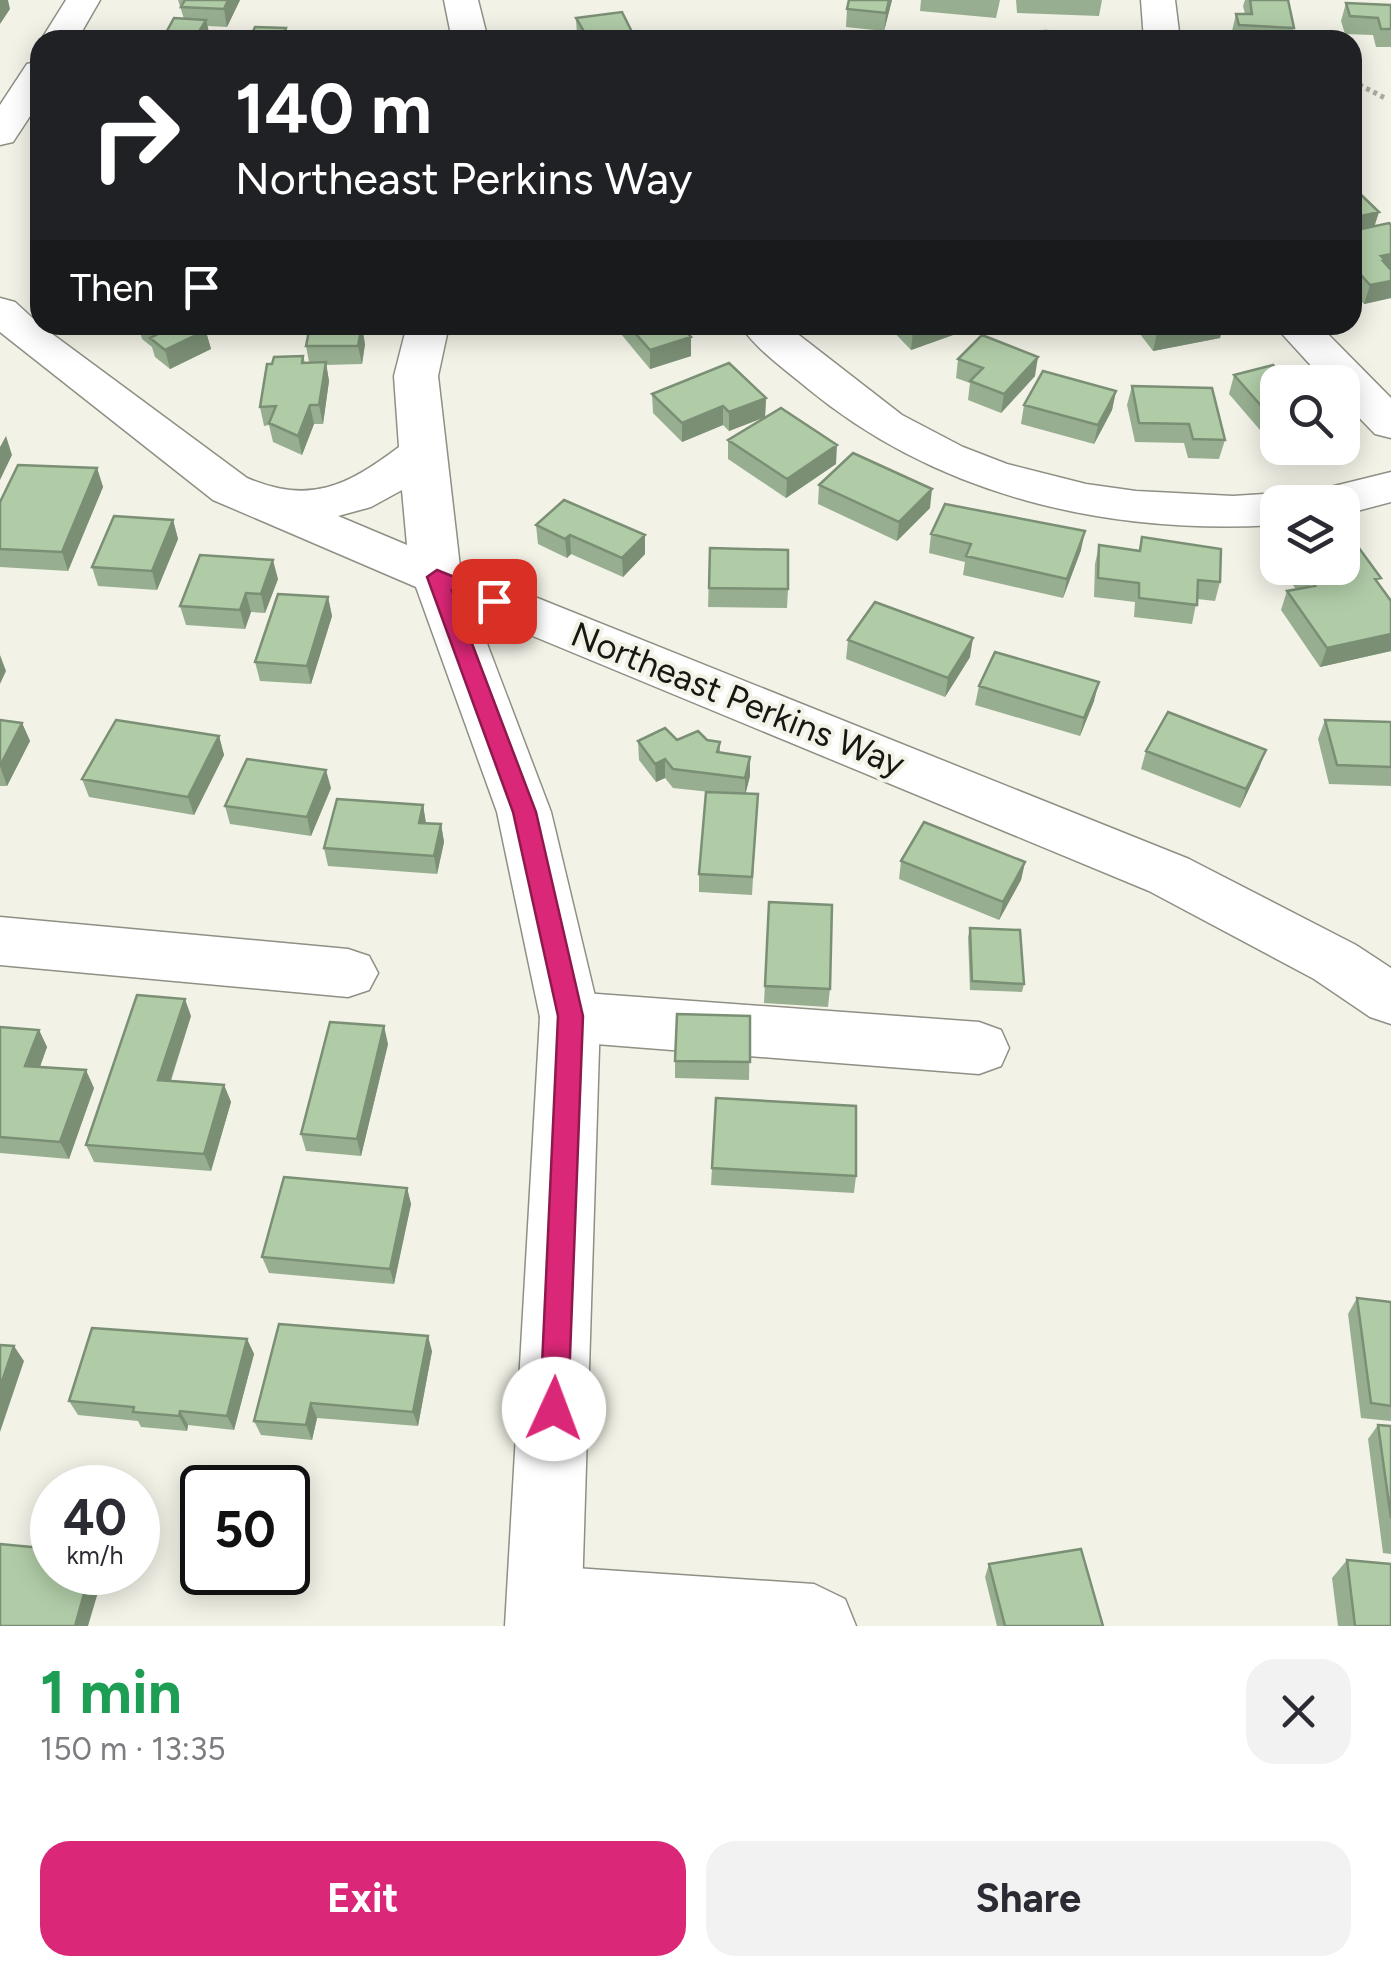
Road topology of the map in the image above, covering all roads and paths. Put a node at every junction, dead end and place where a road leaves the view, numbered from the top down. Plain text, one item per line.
1 (83, 0) edge
2 (461, 0) edge
3 (1158, 0) edge
4 (65, 30) edge
5 (469, 30) edge
6 (1161, 30) edge
7 (1362, 86) edge
8 (30, 88) edge
9 (1385, 98) dead end
10 (0, 134) edge
11 (0, 310) edge
12 (30, 335) edge
13 (30, 335) edge
14 (426, 335) edge
15 (772, 335) edge
16 (1305, 335) edge
17 (1391, 424) edge
18 (422, 452) junction
19 (1391, 487) edge
20 (1360, 495) edge
21 (272, 507) junction
22 (1260, 511) edge
23 (437, 577) junction
24 (0, 942) edge
25 (348, 972) dead end
26 (1391, 999) edge
27 (570, 1016) junction
28 (979, 1048) dead end
29 (544, 1615) edge
30 (818, 1626) edge

1 - 4 main road
2 - 5 main road
3 - 6 main road
7 - 9 path
8 - 10 main road
11 - 13 main road, Northeast Perkins Way
12 - 21 main road, Northeast Perkins Way
14 - 18 main road
15 - 22 main road
16 - 17 main road
18 - 21 main road
18 - 23 main road
19 - 20 main road
21 - 23 main road, Northeast Perkins Way
23 - 26 main road, Northeast Perkins Way
23 - 27 main road
24 - 25 main road
27 - 28 main road
27 - 29 main road
29 - 30 main road

